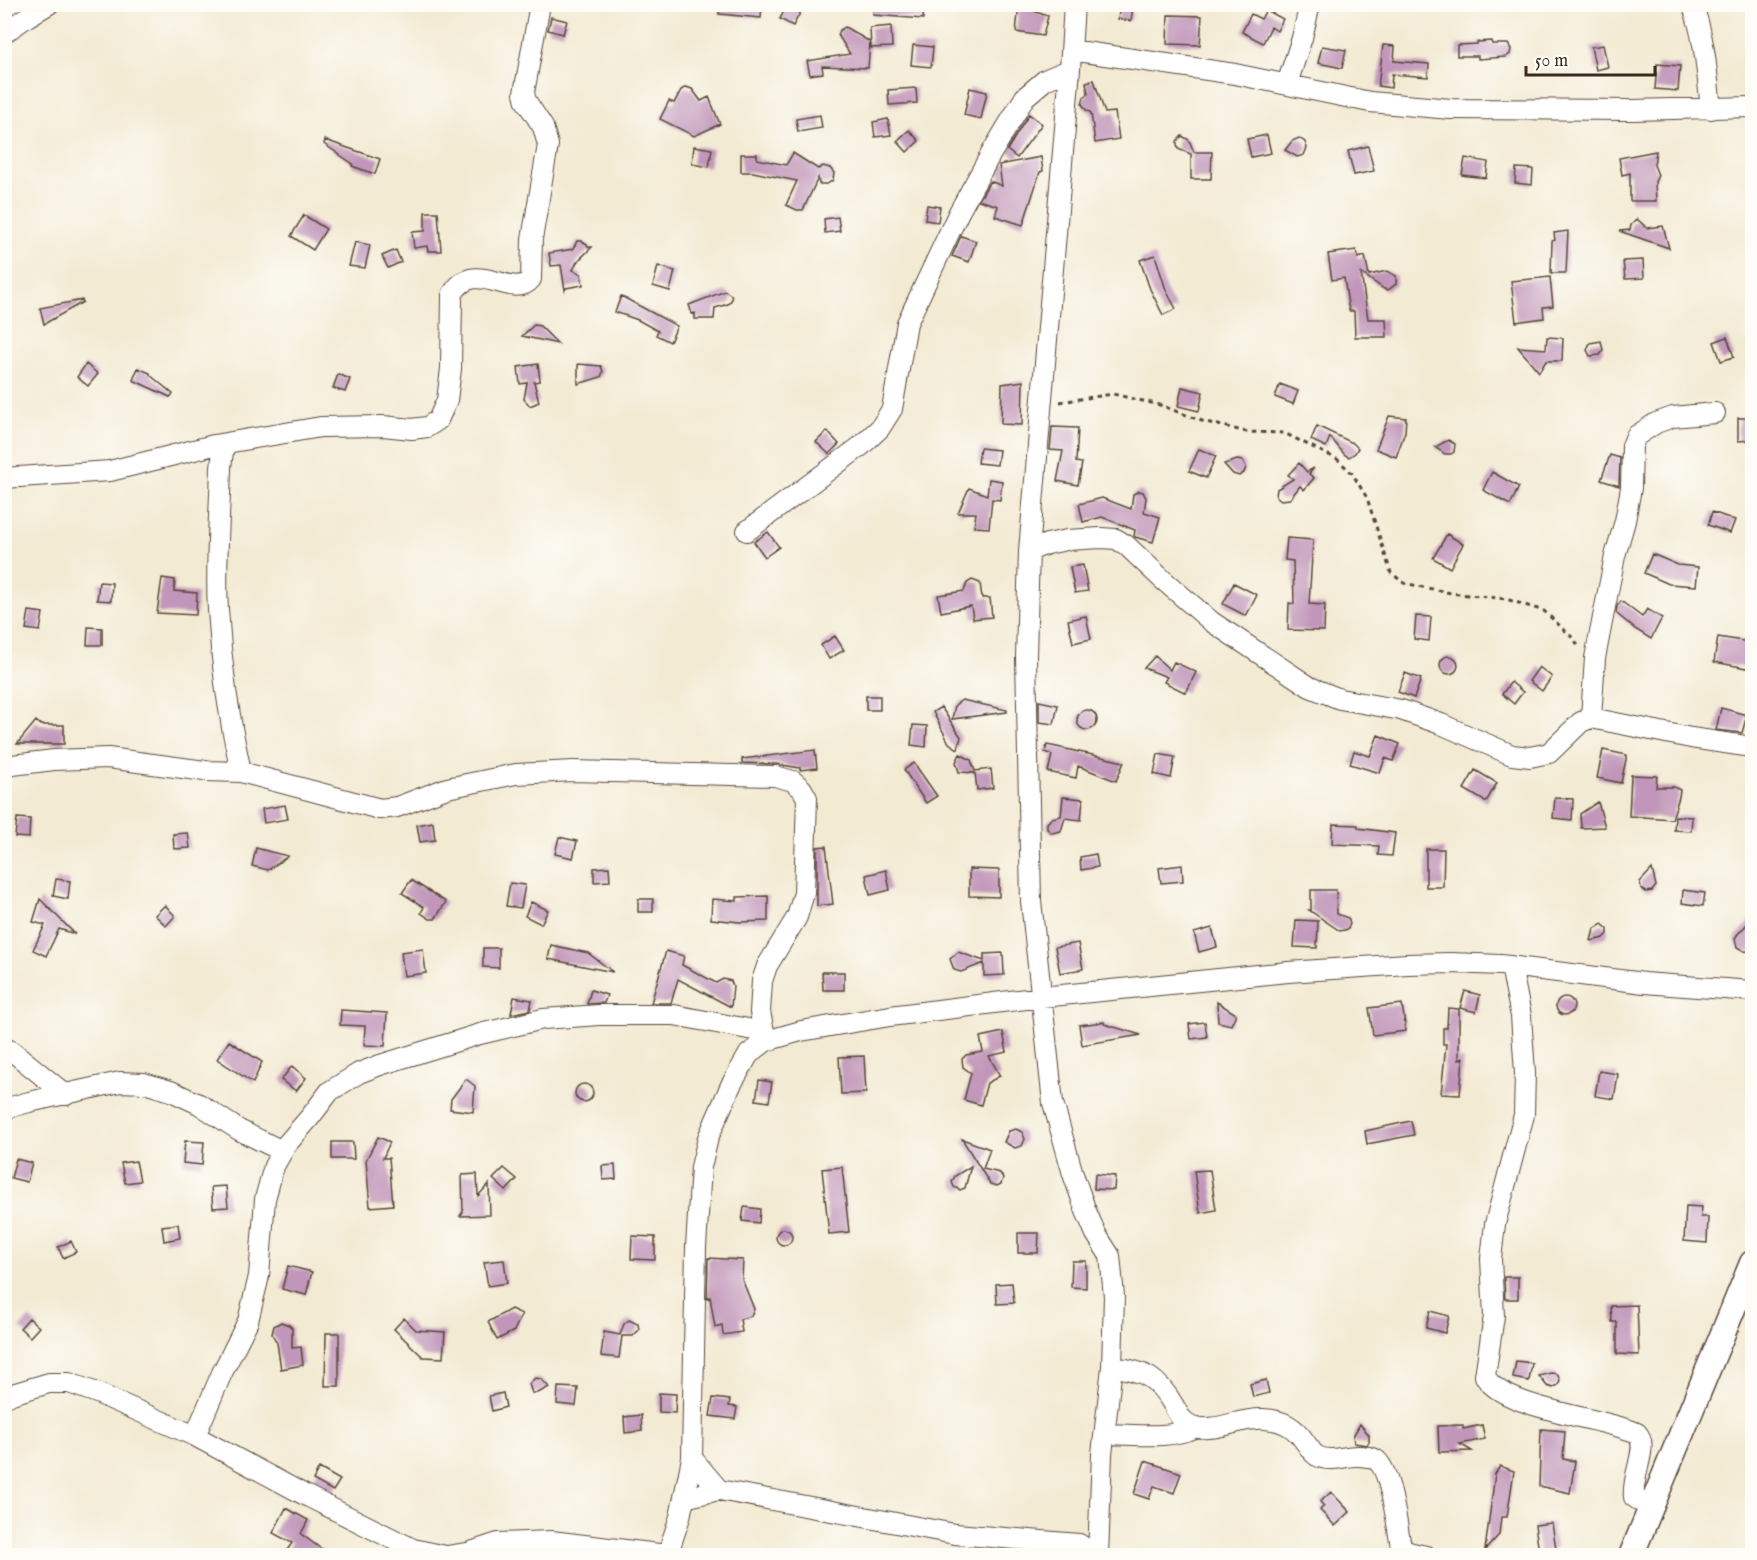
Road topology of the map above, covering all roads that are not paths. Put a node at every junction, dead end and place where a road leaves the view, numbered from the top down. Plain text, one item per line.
1 (49, 4) edge
2 (540, 4) edge
3 (1074, 4) edge
4 (1310, 4) edge
5 (1692, 4) edge
6 (4, 33) edge
7 (1071, 60) junction
8 (1287, 84) junction
9 (1752, 107) edge
10 (1711, 109) junction
11 (1715, 412) dead end
12 (224, 444) junction
13 (4, 478) edge
14 (747, 531) dead end
15 (1029, 551) junction
16 (1591, 718) junction
17 (1752, 747) edge
18 (4, 766) edge
19 (241, 772) junction
20 (1510, 966) junction
21 (1752, 991) edge
22 (1042, 997) junction
23 (765, 1036) junction
24 (4, 1048) edge
25 (66, 1095) junction
26 (4, 1109) edge
27 (282, 1150) junction
28 (1752, 1263) edge
29 (1112, 1367) junction
30 (4, 1398) edge
31 (1197, 1427) junction
32 (1105, 1434) junction
33 (195, 1436) junction
34 (692, 1458) junction
35 (719, 1490) junction
36 (684, 1498) junction
37 (1650, 1508) junction
38 (1099, 1524) junction
39 (1079, 1544) junction
40 (667, 1555) edge
41 (447, 1556) edge
42 (1097, 1556) edge
43 (1426, 1556) edge
44 (1631, 1556) edge

1 - 6 street
2 - 12 street
3 - 7 street
4 - 8 street
5 - 10 street
7 - 8 street
7 - 14 street
7 - 15 street
8 - 10 street
9 - 10 street
11 - 16 street
12 - 13 street
12 - 19 street
15 - 16 street
15 - 22 street
16 - 17 street
18 - 19 street
19 - 23 street
20 - 21 street
20 - 22 street
20 - 37 street
22 - 23 street
22 - 29 street
23 - 27 street
23 - 34 street
24 - 25 street
25 - 26 street
25 - 27 street
27 - 33 street
28 - 37 street
29 - 31 street
29 - 32 street
30 - 33 street
31 - 32 street
31 - 43 street
32 - 38 street
33 - 41 street
34 - 35 street
34 - 36 street
35 - 36 street
35 - 39 street
36 - 40 street
37 - 44 street
38 - 39 street
38 - 42 street
39 - 42 street
40 - 41 street

